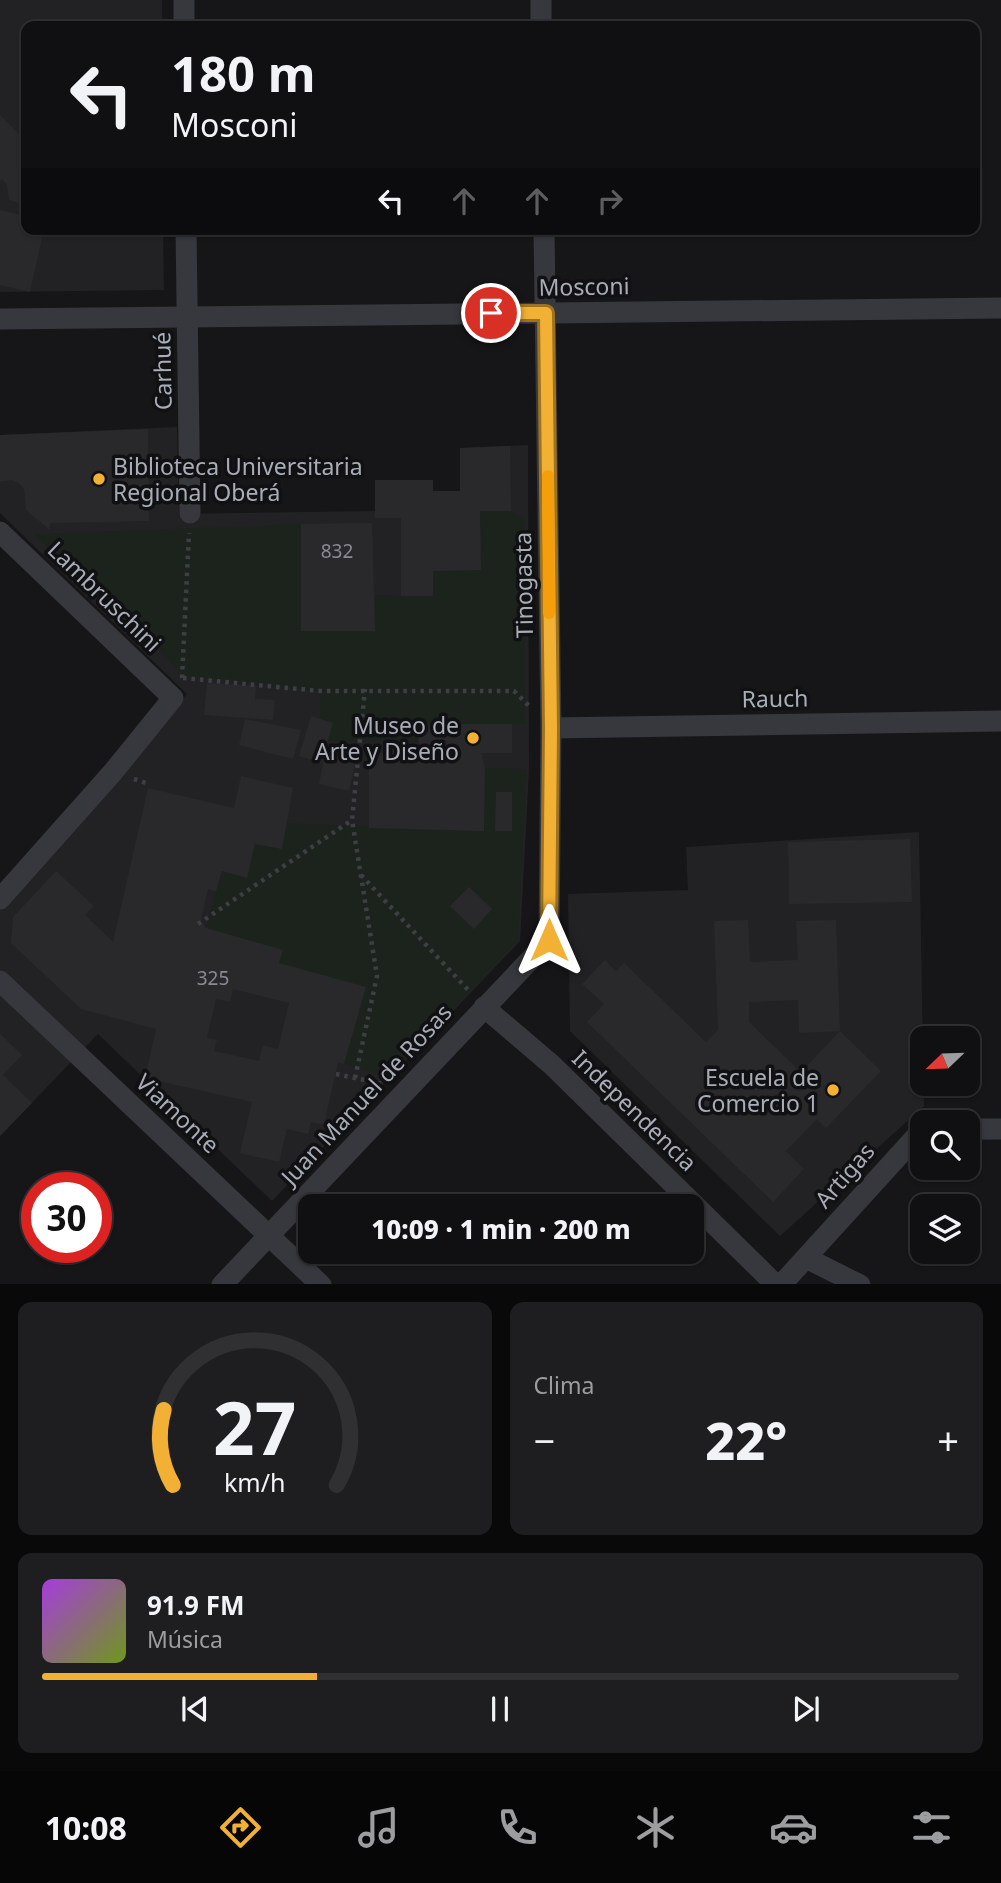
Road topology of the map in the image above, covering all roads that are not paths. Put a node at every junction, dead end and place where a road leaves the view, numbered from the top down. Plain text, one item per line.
1 (184, 0) edge
2 (541, 0) edge
3 (184, 21) edge
4 (541, 21) edge
5 (186, 235) edge
6 (544, 235) edge
7 (1001, 308) edge
8 (546, 313) junction
9 (187, 317) junction
10 (0, 319) edge
11 (190, 513) road end
12 (0, 532) edge
13 (1001, 721) edge
14 (551, 728) junction
15 (0, 899) edge
16 (549, 940) joint
17 (0, 981) edge
18 (484, 1007) junction
19 (980, 1129) edge
20 (1001, 1129) edge
21 (910, 1140) edge
22 (269, 1235) junction
23 (806, 1258) junction
24 (222, 1284) edge
25 (321, 1284) edge
26 (778, 1284) edge
27 (860, 1284) edge

1 - 3 street
2 - 4 street
5 - 9 street, Carhué
6 - 8 street, Tinogasta
7 - 8 street, Mosconi
8 - 9 street, Mosconi
8 - 14 street, Tinogasta
9 - 10 street, Mosconi
9 - 11 street, Carhué
12 - 15 street, Lambruschini
13 - 14 street, Rauch
14 - 16 street, Tinogasta
16 - 18 street, Juan Manuel de Rosas
17 - 22 street, Viamonte
18 - 22 street, Juan Manuel de Rosas
18 - 26 street, Independencia
19 - 20 street
21 - 23 street, Artigas
22 - 24 street, Juan Manuel de Rosas
22 - 25 street, Viamonte
23 - 26 street, Artigas
23 - 27 street

